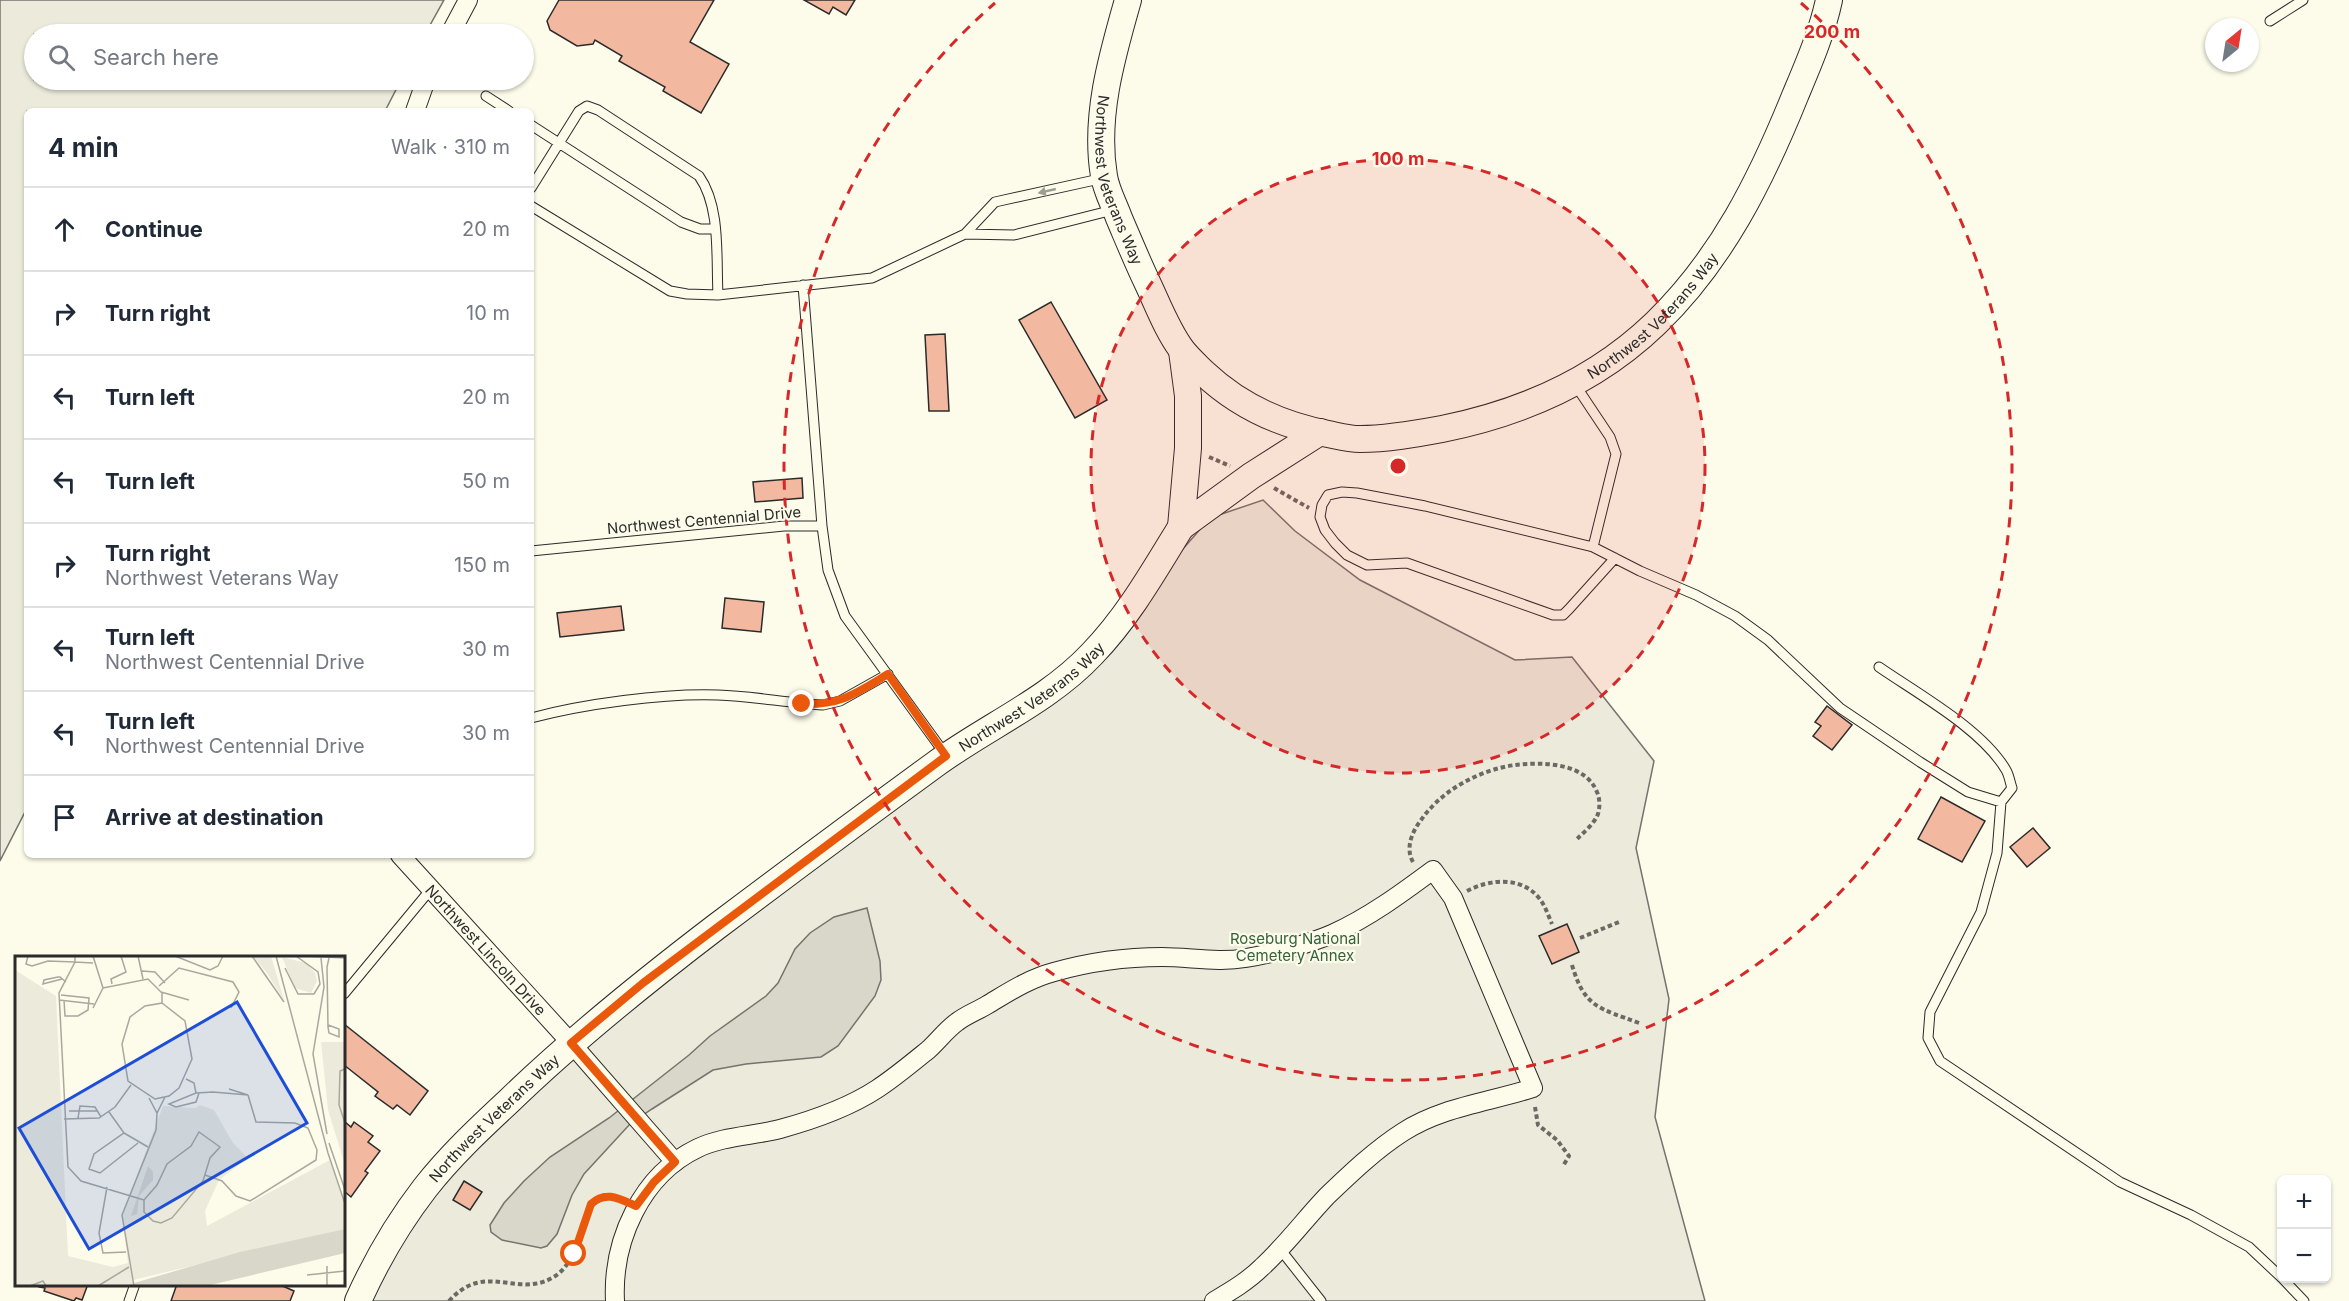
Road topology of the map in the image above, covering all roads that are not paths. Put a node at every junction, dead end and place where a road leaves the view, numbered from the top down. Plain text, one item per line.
1 (468, 0) edge
2 (1128, 0) edge
3 (1829, 0) edge
4 (2303, 0) edge
5 (2270, 21) dead end
6 (455, 24) edge
7 (422, 90) edge
8 (486, 96) dead end
9 (416, 108) edge
10 (504, 108) edge
11 (534, 127) edge
12 (559, 143) junction
13 (1104, 178) junction
14 (534, 183) edge
15 (534, 208) edge
16 (1116, 210) junction
17 (715, 229) junction
18 (965, 234) junction
19 (803, 285) junction
20 (718, 295) junction
21 (1182, 351) junction
22 (1574, 383) junction
23 (1320, 432) junction
24 (822, 526) junction
25 (1182, 527) junction
26 (1593, 547) junction
27 (534, 551) edge
28 (1615, 558) junction
29 (1879, 667) dead end
30 (888, 674) junction
31 (534, 717) edge
32 (946, 756) junction
33 (2001, 802) junction
34 (403, 858) edge
35 (431, 889) junction
36 (345, 993) edge
37 (571, 1043) junction
38 (675, 1162) junction
39 (1280, 1249) junction
40 (2277, 1273) edge
41 (2287, 1283) edge
42 (134, 1286) edge
43 (129, 1301) edge
44 (358, 1301) edge
45 (615, 1301) edge
46 (1214, 1301) edge
47 (1321, 1301) edge
48 (2304, 1301) edge

1 - 6 street
2 - 13 street, Northwest Veterans Way
3 - 22 street, Northwest Veterans Way
4 - 5 lane
7 - 9 street
8 - 10 lane
11 - 12 lane
12 - 14 lane
12 - 17 lane
12 - 17 lane
13 - 16 street, Northwest Veterans Way
13 -> 18 lane
15 - 20 lane
16 - 18 lane
16 - 21 street, Northwest Veterans Way
17 - 20 lane
18 - 19 lane
19 - 20 lane
19 - 24 lane
21 - 23 street, Northwest Veterans Way
21 - 25 street, Northwest Veterans Way
22 - 23 street, Northwest Veterans Way
22 - 26 lane
23 - 25 street, Northwest Veterans Way
24 - 27 lane, Northwest Centennial Drive
24 - 30 lane, Northwest Centennial Drive
25 - 32 street, Northwest Veterans Way
26 - 28 lane
26 - 28 lane
28 - 33 lane
29 - 33 lane
30 - 31 lane
30 - 32 lane, Northwest Centennial Drive
32 - 37 street, Northwest Veterans Way
33 - 40 lane
34 - 35 street, Northwest Lincoln Drive
35 - 36 lane
35 - 37 street, Northwest Lincoln Drive
37 - 38 street, Northwest Lincoln Drive
37 - 44 street, Northwest Veterans Way
38 - 39 street
38 - 45 street
39 - 46 street
39 - 47 lane
41 - 48 lane
42 - 43 lane

